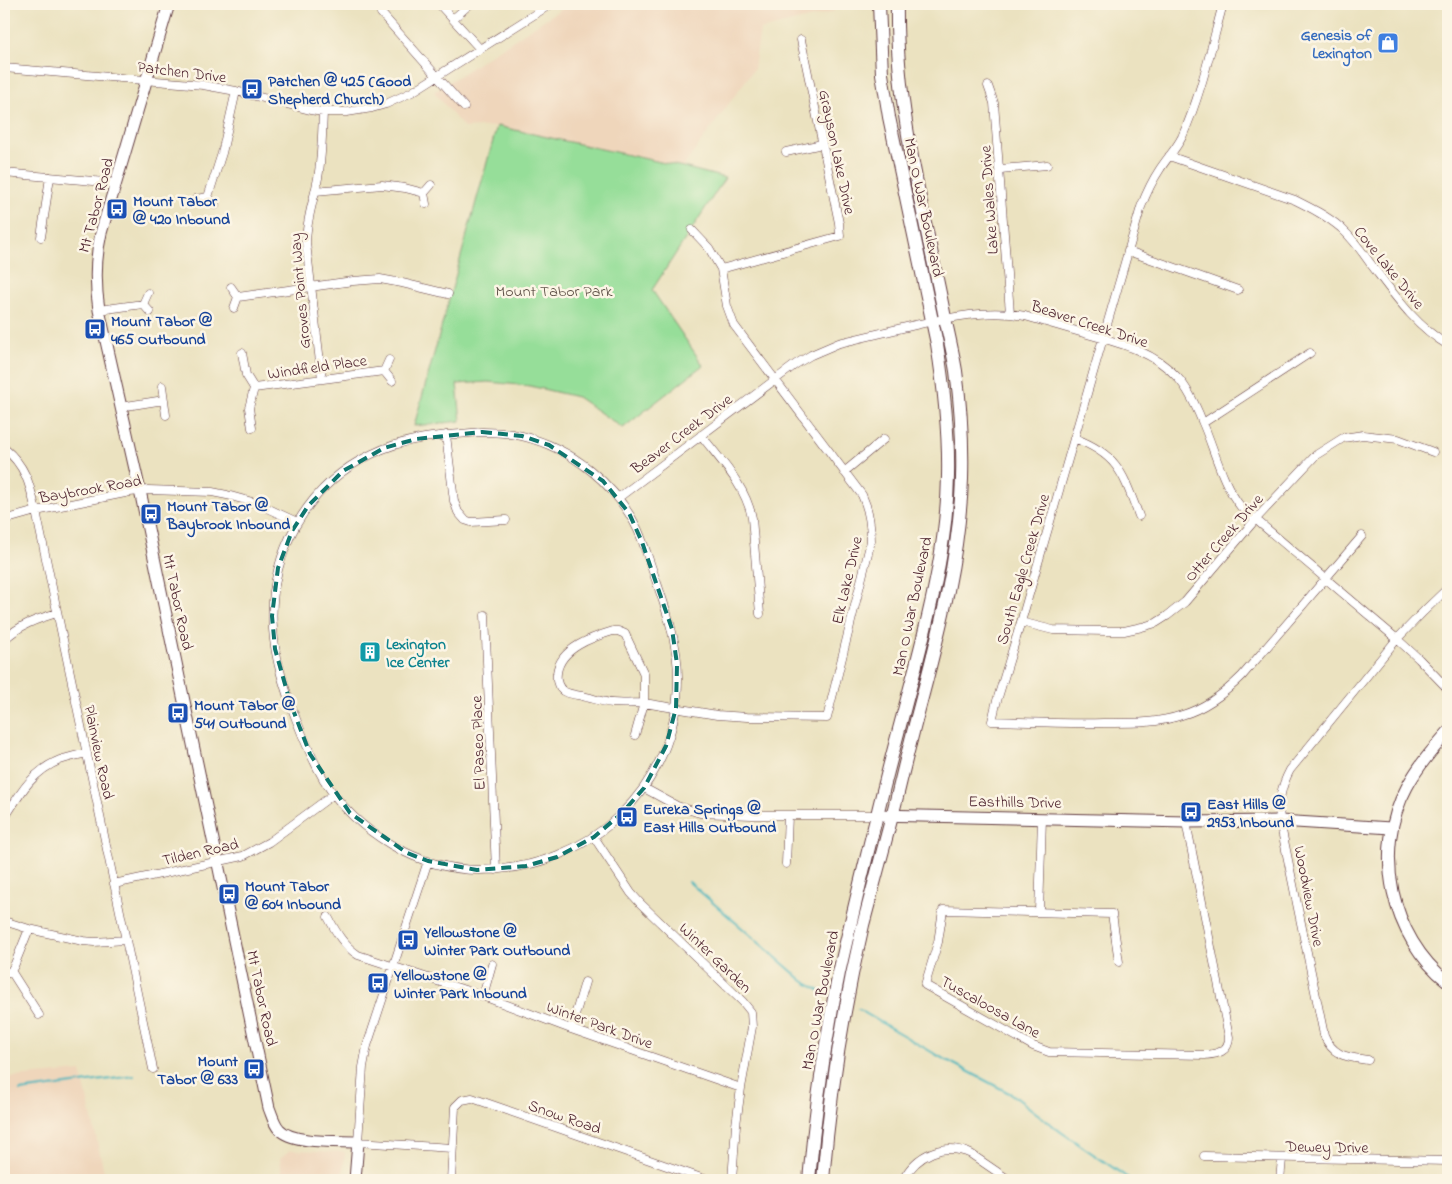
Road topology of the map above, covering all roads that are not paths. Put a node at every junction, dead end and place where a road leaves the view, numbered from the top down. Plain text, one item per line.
1 (170, 4) edge
2 (439, 4) edge
3 (470, 4) edge
4 (552, 4) edge
5 (879, 4) edge
6 (897, 4) edge
7 (1223, 4) edge
8 (381, 13) dead end
9 (453, 19) junction
10 (800, 40) dead end
11 (480, 49) junction
12 (4, 68) edge
13 (437, 76) junction
14 (148, 79) junction
15 (988, 86) dead end
16 (236, 91) junction
17 (464, 107) dead end
18 (323, 112) junction
19 (822, 144) junction
20 (786, 152) dead end
21 (1169, 156) junction
22 (1047, 165) dead end
23 (1000, 169) junction
24 (4, 173) edge
25 (50, 177) junction
26 (116, 182) junction
27 (431, 185) dead end
28 (315, 191) junction
29 (424, 193) junction
30 (208, 197) junction
31 (196, 199) dead end
32 (426, 204) dead end
33 (215, 206) dead end
34 (692, 230) dead end
35 (41, 237) dead end
36 (1128, 251) junction
37 (721, 269) junction
38 (231, 287) dead end
39 (311, 288) junction
40 (1238, 290) dead end
41 (148, 293) dead end
42 (448, 294) dead end
43 (238, 297) junction
44 (143, 304) junction
45 (234, 308) dead end
46 (99, 310) junction
47 (150, 312) dead end
48 (1010, 313) junction
49 (946, 319) junction
50 (932, 322) junction
51 (1103, 338) junction
52 (1448, 345) edge
53 (242, 353) dead end
54 (1310, 353) dead end
55 (389, 360) dead end
56 (384, 371) junction
57 (322, 379) junction
58 (776, 380) junction
59 (392, 381) dead end
60 (162, 386) dead end
61 (254, 388) junction
62 (164, 400) junction
63 (120, 407) junction
64 (166, 415) dead end
65 (1204, 423) junction
66 (252, 428) dead end
67 (446, 435) junction
68 (701, 436) junction
69 (1074, 438) junction
70 (884, 439) dead end
71 (4, 448) edge
72 (1433, 452) dead end
73 (844, 472) junction
74 (140, 491) junction
75 (618, 498) junction
76 (36, 511) junction
77 (1139, 516) dead end
78 (4, 520) edge
79 (506, 520) dead end
80 (1255, 520) junction
81 (297, 522) junction
82 (1362, 536) dead end
83 (1326, 579) junction
84 (1448, 588) edge
85 (57, 613) junction
86 (760, 614) dead end
87 (485, 615) dead end
88 (1021, 622) junction
89 (1397, 639) junction
90 (4, 640) edge
91 (1448, 689) edge
92 (644, 703) junction
93 (676, 708) junction
94 (1448, 732) edge
95 (635, 735) dead end
96 (87, 753) junction
97 (644, 788) junction
98 (334, 794) junction
99 (788, 815) junction
100 (877, 815) junction
101 (892, 816) junction
102 (1042, 818) junction
103 (4, 819) edge
104 (1280, 821) junction
105 (1186, 822) junction
106 (1391, 828) junction
107 (594, 837) junction
108 (428, 861) junction
109 (217, 862) junction
110 (786, 864) dead end
111 (496, 870) junction
112 (114, 884) junction
113 (1039, 912) junction
114 (328, 917) dead end
115 (4, 921) edge
116 (29, 929) junction
117 (126, 940) junction
118 (1119, 962) dead end
119 (492, 964) dead end
120 (392, 966) junction
121 (7, 973) edge
122 (585, 982) dead end
123 (1448, 982) edge
124 (484, 996) junction
125 (40, 1016) dead end
126 (572, 1029) junction
127 (1368, 1060) dead end
128 (153, 1069) dead end
129 (741, 1088) junction
130 (358, 1142) junction
131 (452, 1148) junction
132 (1204, 1156) dead end
133 (1282, 1159) junction
134 (1448, 1161) edge
135 (355, 1180) edge
136 (451, 1180) edge
137 (707, 1180) edge
138 (732, 1180) edge
139 (809, 1180) edge
140 (823, 1180) edge
141 (903, 1180) edge
142 (1009, 1180) edge
143 (1280, 1180) edge

1 - 14 street, Mt Tabor Road
2 - 9 street
3 - 9 street
4 - 11 street, Patchen Drive
5 - 50 main road, Man O War Boulevard
6 - 49 main road, Man O War Boulevard
7 - 21 street, South Eagle Creek Drive
8 - 13 street
9 - 11 street
10 - 19 street, Grayson Lake Drive
11 - 13 street, Patchen Drive
12 - 14 street, Patchen Drive
13 - 17 street
13 - 18 street, Patchen Drive
14 - 16 street, Patchen Drive
14 - 26 street, Mt Tabor Road
15 - 23 street, Lake Wales Drive
16 - 18 street, Patchen Drive
16 - 30 street
18 - 28 street, Groves Point Way
19 - 20 street
19 - 37 street, Grayson Lake Drive
21 - 36 street, South Eagle Creek Drive
21 - 52 street, Cove Lake Drive
22 - 23 street
23 - 48 street, Lake Wales Drive
24 - 25 street
25 - 26 street
25 - 35 street
26 - 46 street, Mt Tabor Road
27 - 29 street
28 - 29 street
28 - 39 street, Groves Point Way
29 - 32 street
30 - 31 street
30 - 33 street
34 - 37 street, Elk Lake Drive
36 - 40 street
36 - 51 street, South Eagle Creek Drive
37 - 58 street, Elk Lake Drive
38 - 43 street
39 - 42 street
39 - 43 street
39 - 57 street, Groves Point Way
41 - 44 street
43 - 45 street
44 - 46 street
44 - 47 street
46 - 63 street, Mt Tabor Road
48 - 49 street, Beaver Creek Drive
48 - 51 street, Beaver Creek Drive
49 - 50 street, Beaver Creek Drive
49 - 101 main road, Man O War Boulevard
50 - 58 street, Beaver Creek Drive
50 - 100 main road, Man O War Boulevard
51 - 65 street, Beaver Creek Drive
51 - 69 street, South Eagle Creek Drive
53 - 61 street, Windfield Place
54 - 65 street
55 - 56 street, Windfield Place
56 - 57 street, Windfield Place
56 - 59 street, Windfield Place
57 - 61 street, Windfield Place
58 - 68 street, Beaver Creek Drive
58 - 73 street, Elk Lake Drive
60 - 62 street
61 - 66 street, Windfield Place
62 - 63 street
62 - 64 street
63 - 74 street, Mt Tabor Road
65 - 80 street, Beaver Creek Drive
67 - 75 street
67 - 79 street
67 - 81 street
68 - 75 street, Beaver Creek Drive
68 - 86 street
69 - 77 street
69 - 88 street, South Eagle Creek Drive
70 - 73 street
71 - 76 street, Plainview Road
72 - 80 street, Otter Creek Drive
73 - 93 street, Elk Lake Drive
74 - 76 street, Baybrook Road
74 - 81 street, Baybrook Road
74 - 109 street, Mt Tabor Road
75 - 93 street
76 - 78 street, Baybrook Road
76 - 85 street, Plainview Road
80 - 83 street, Beaver Creek Drive
80 - 88 street, Otter Creek Drive
81 - 98 street
82 - 83 street, South Eagle Creek Drive
83 - 88 street, South Eagle Creek Drive
83 - 89 street, Beaver Creek Drive
84 - 89 street, Woodview Drive
85 - 90 street
85 - 96 street, Plainview Road
87 - 111 street, El Paseo Place
89 - 91 street, Beaver Creek Drive
89 - 104 street, Woodview Drive
92 - 92 street
92 - 93 street
92 - 95 street
93 - 97 street
94 - 106 street
96 - 103 street
96 - 112 street, Plainview Road
97 - 99 street, Easthills Drive
97 - 107 street
98 - 108 street
98 - 109 street, Tilden Road
99 - 100 street, Easthills Drive
99 - 110 street
100 - 101 street, Easthills Drive
100 - 139 main road, Man O War Boulevard
101 - 102 street, Easthills Drive
101 - 140 main road, Man O War Boulevard
102 - 105 street, Easthills Drive
102 - 113 street
104 - 105 street, Easthills Drive
104 - 106 street, Easthills Drive
104 - 127 street, Woodview Drive
105 - 113 street, Tuscaloosa Lane
106 - 123 street
107 - 111 street
107 - 129 street, Winter Garden
108 - 111 street
108 - 120 street
109 - 112 street, Tilden Road
109 - 130 street, Mt Tabor Road
112 - 117 street, Plainview Road
113 - 118 street, Tuscaloosa Lane
114 - 120 street, Winter Park Drive
115 - 116 street
116 - 117 street
116 - 121 street
117 - 128 street, Plainview Road
119 - 124 street
120 - 124 street, Winter Park Drive
120 - 130 street
121 - 125 street
122 - 126 street
124 - 126 street, Winter Park Drive
126 - 129 street, Winter Park Drive
129 - 138 street, Winter Garden
130 - 131 street
130 - 135 street
131 - 136 street
131 - 137 street, Snow Road
132 - 133 street, Dewey Drive
133 - 134 street, Dewey Drive
133 - 143 street
141 - 142 street

